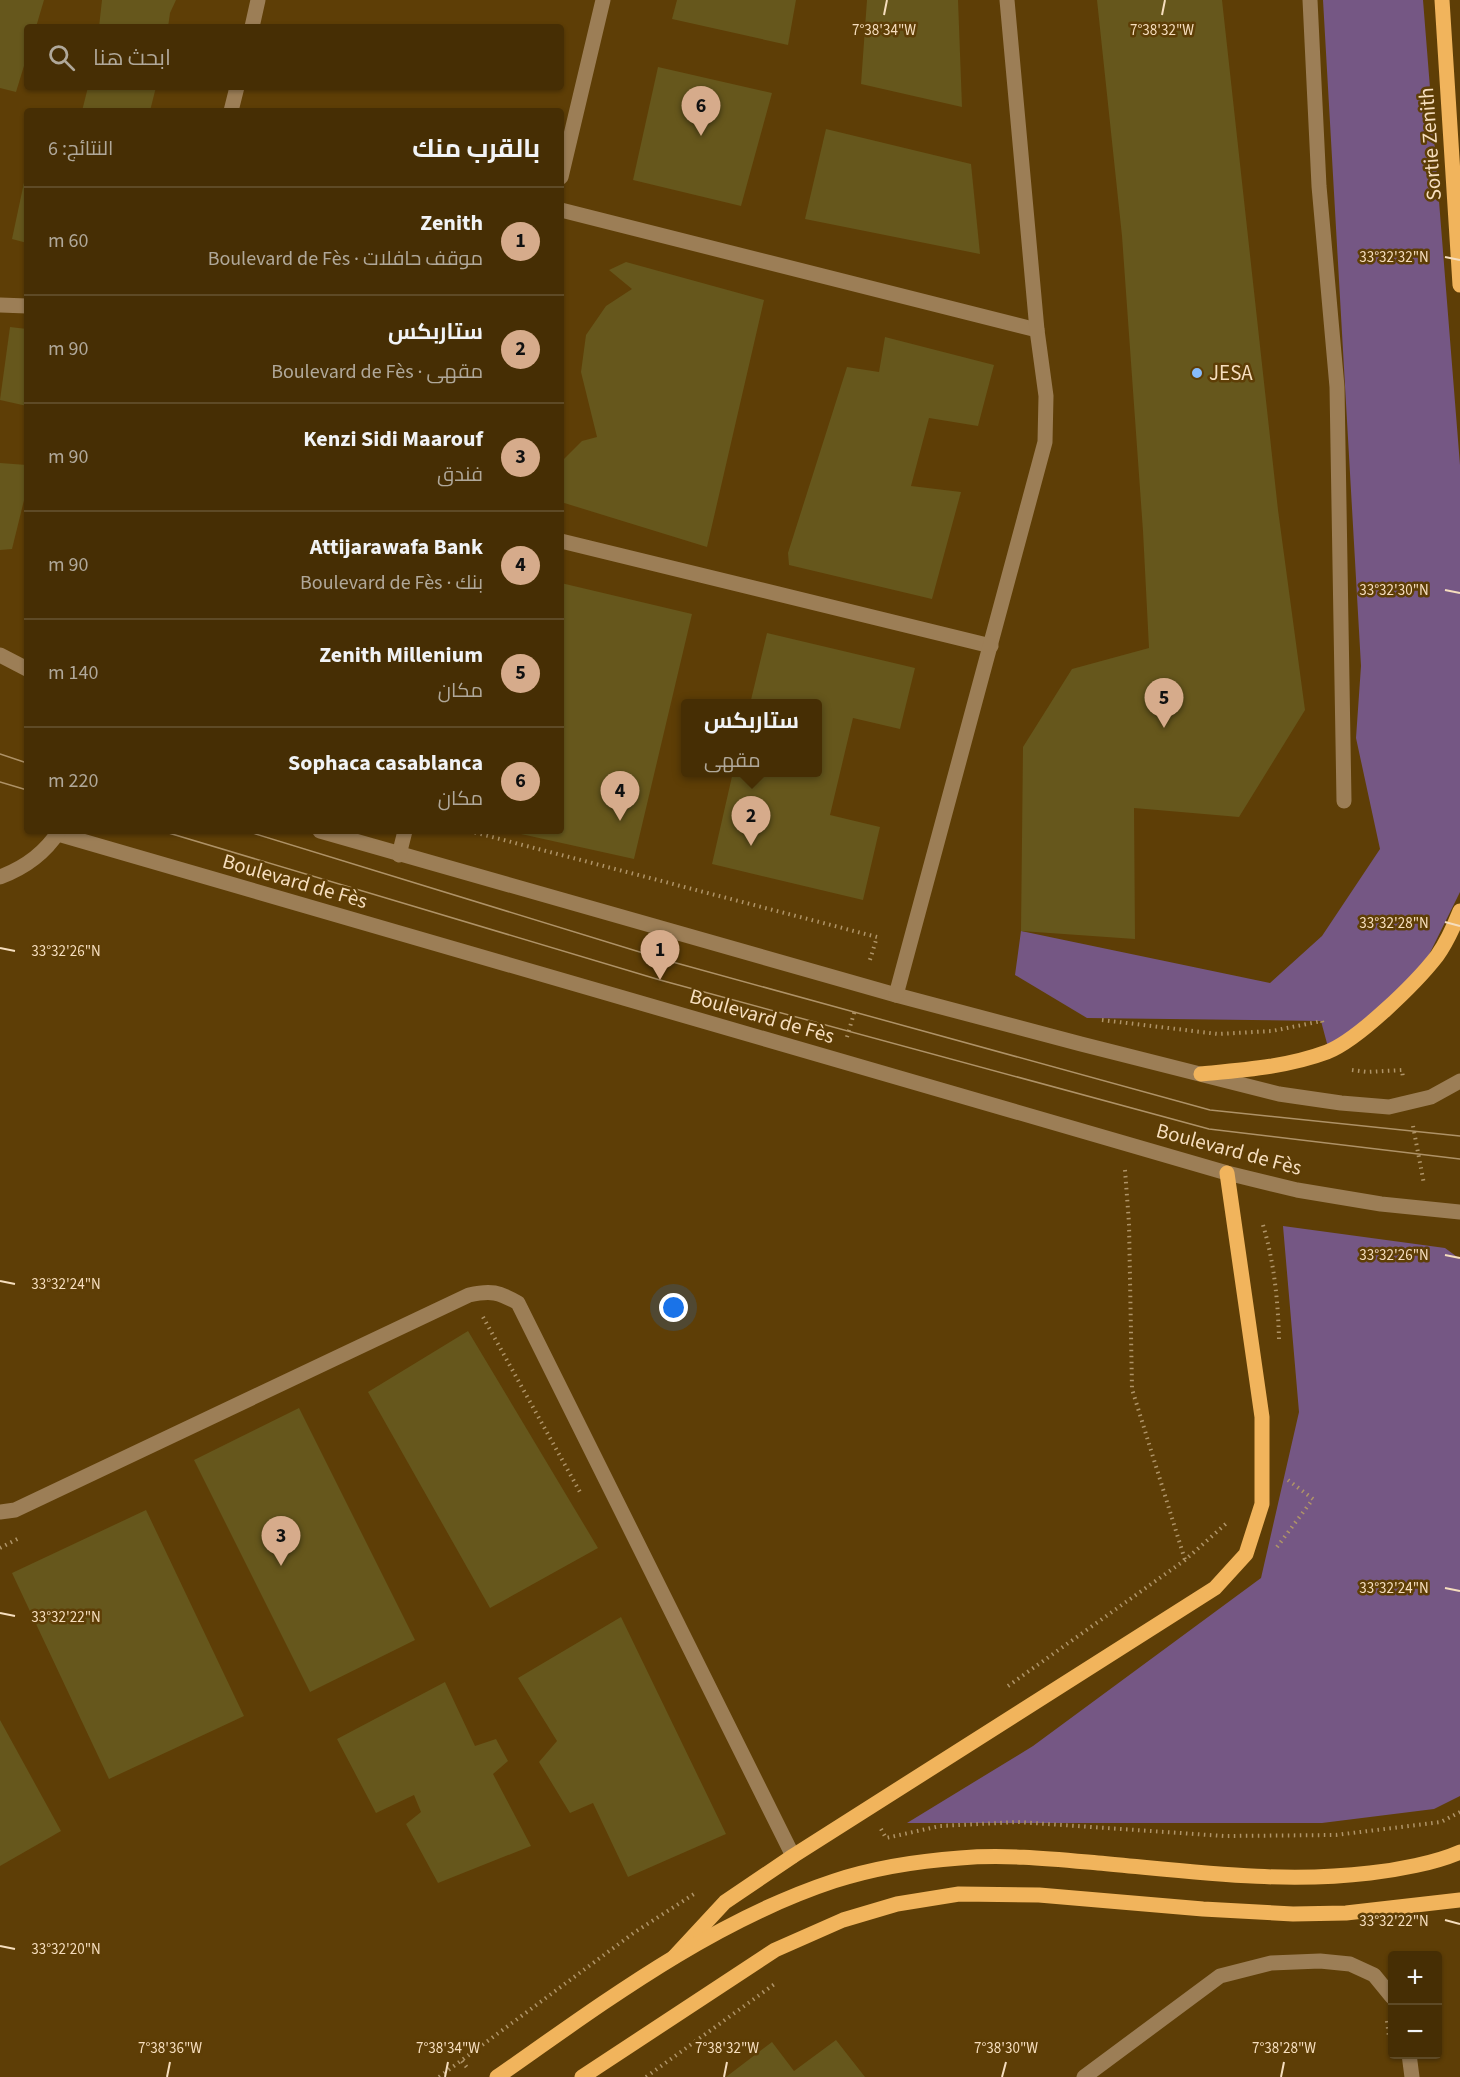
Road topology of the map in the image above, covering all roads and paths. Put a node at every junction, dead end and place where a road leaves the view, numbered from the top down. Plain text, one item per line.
1 (258, 0) edge
2 (603, 0) edge
3 (1007, 0) edge
4 (1310, 0) edge
5 (1442, 0) edge
6 (253, 24) edge
7 (236, 90) edge
8 (232, 108) edge
9 (564, 164) edge
10 (564, 211) edge
11 (1460, 285) edge
12 (0, 304) edge
13 (24, 306) edge
14 (1037, 330) junction
15 (564, 542) edge
16 (991, 646) junction
17 (0, 655) edge
18 (24, 663) edge
19 (1344, 801) dead end
20 (57, 834) edge
21 (61, 834) edge
22 (330, 834) edge
23 (404, 834) edge
24 (399, 855) junction
25 (0, 877) edge
26 (1460, 911) edge
27 (896, 995) junction
28 (1201, 1074) junction
29 (1460, 1081) edge
30 (1124, 1160) dead end
31 (1227, 1173) junction
32 (1460, 1212) edge
33 (1260, 1217) dead end
34 (478, 1309) dead end
35 (1280, 1343) dead end
36 (1286, 1479) dead end
37 (583, 1497) dead end
38 (0, 1512) edge
39 (1230, 1521) dead end
40 (21, 1537) dead end
41 (0, 1548) edge
42 (1274, 1551) dead end
43 (1185, 1560) junction
44 (1004, 1689) dead end
45 (1460, 1812) edge
46 (876, 1819) dead end
47 (1460, 1852) edge
48 (793, 1856) junction
49 (695, 1893) dead end
50 (1460, 1900) edge
51 (674, 1957) junction
52 (777, 1983) dead end
53 (1388, 1992) edge
54 (1410, 2059) edge
55 (462, 2061) junction
56 (468, 2069) dead end
57 (440, 2077) edge
58 (497, 2077) edge
59 (582, 2077) edge
60 (645, 2077) edge
61 (1084, 2077) edge
62 (1412, 2077) edge

1 - 6 street
2 - 9 street
3 - 14 street
4 - 19 street
5 - 11 main road, Sortie Zenith
7 - 8 street
10 - 14 street
12 - 13 street
14 - 16 street
15 - 16 street
16 - 27 street
17 - 18 street
20 - 25 street
21 - 31 street, Boulevard de Fès
22 - 24 street
23 - 24 street
24 - 27 street
26 - 28 main road
27 - 28 street
28 - 29 street
30 - 43 path
31 - 32 street, Boulevard de Fès
31 - 48 main road
33 - 35 path
34 - 37 path
36 - 42 path
38 - 48 street
39 - 43 path
40 - 41 path
43 - 44 path
45 - 46 path
47 - 51 main road
48 - 51 main road
49 - 55 path
50 - 59 main road
51 - 58 main road
52 - 60 path
53 - 61 street
54 - 62 street
55 - 56 path
55 - 57 path

